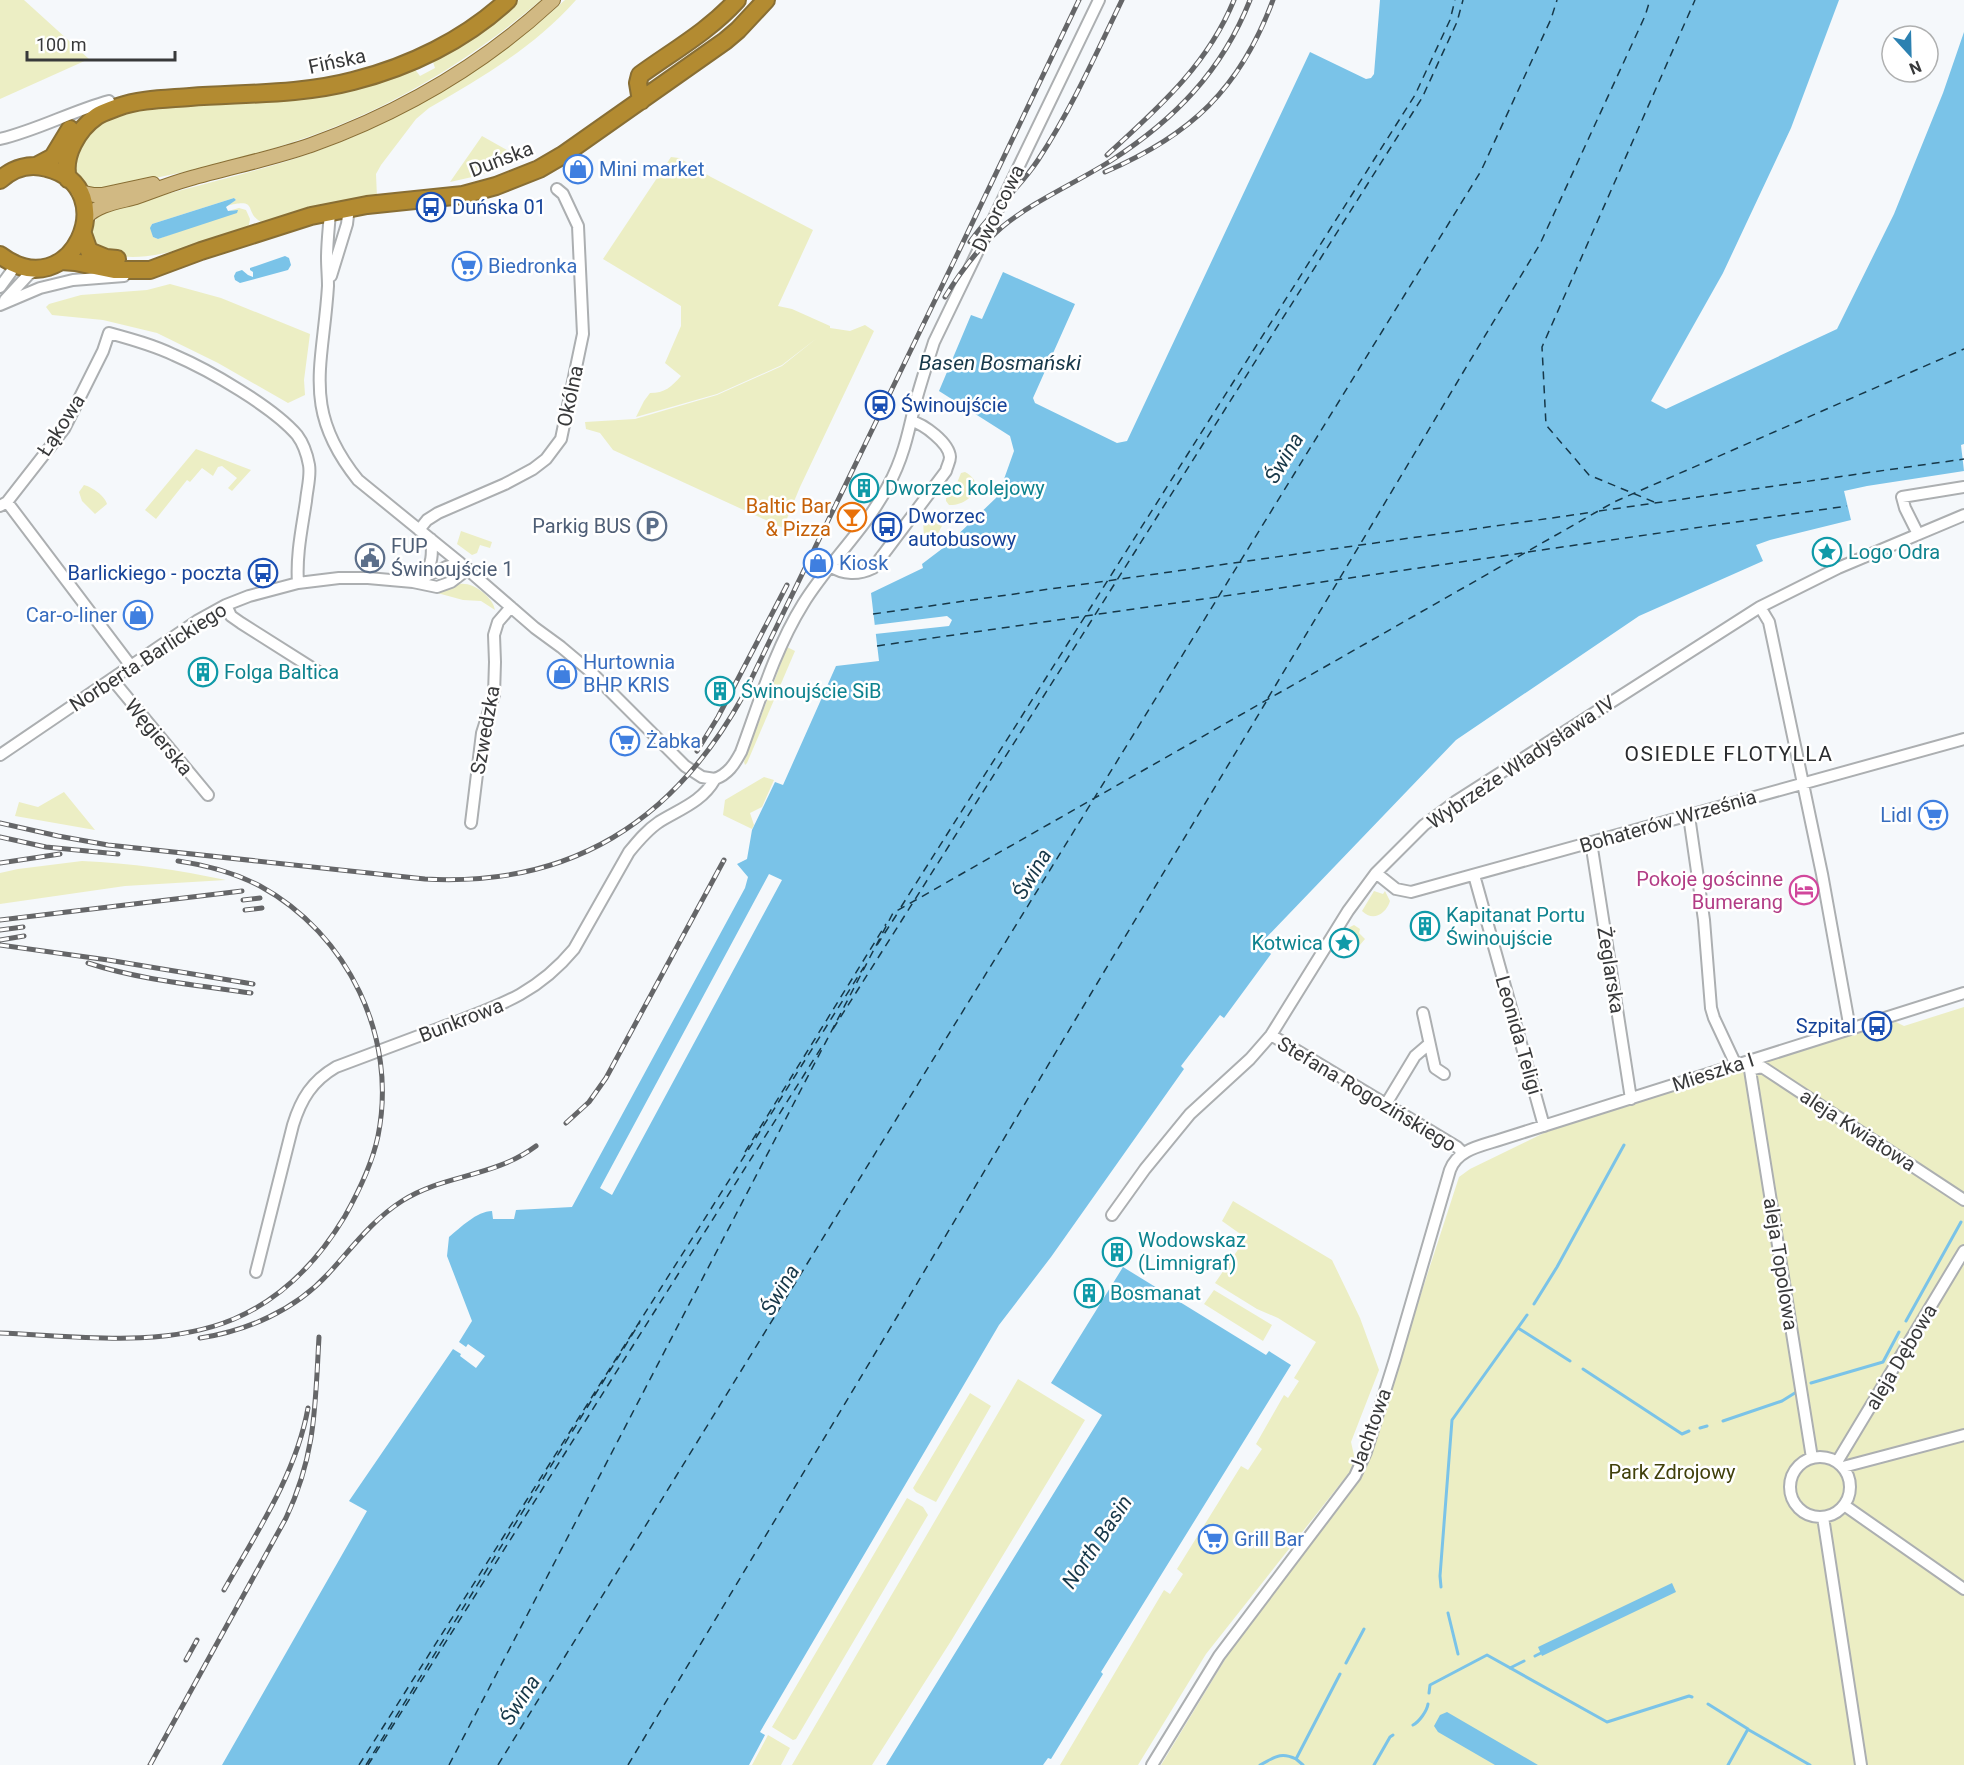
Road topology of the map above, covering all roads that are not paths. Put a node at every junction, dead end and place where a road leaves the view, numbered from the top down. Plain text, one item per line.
1 (508, 0) edge
2 (553, 0) edge
3 (737, 0) edge
4 (766, 0) edge
5 (1099, 0) edge
6 (154, 100) junction
7 (109, 101) junction
8 (641, 101) junction
9 (0, 139) edge
10 (36, 166) junction
11 (0, 168) edge
12 (18, 169) junction
13 (68, 179) junction
14 (188, 179) junction
15 (0, 180) edge
16 (557, 189) dead end
17 (79, 192) junction
18 (349, 207) junction
19 (330, 212) junction
20 (84, 226) junction
21 (201, 251) junction
22 (7, 260) edge
23 (61, 261) junction
24 (41, 268) junction
25 (150, 270) junction
26 (328, 285) junction
27 (0, 287) edge
28 (0, 304) edge
29 (911, 421) junction
30 (1964, 487) edge
31 (4, 504) edge
32 (1964, 515) edge
33 (419, 530) junction
34 (1918, 534) junction
35 (431, 539) junction
36 (464, 566) junction
37 (830, 566) junction
38 (418, 579) junction
39 (298, 583) junction
40 (226, 605) junction
41 (511, 606) junction
42 (1760, 607) junction
43 (131, 666) junction
44 (320, 673) dead end
45 (112, 679) junction
46 (1964, 739) edge
47 (0, 754) edge
48 (715, 779) junction
49 (1804, 782) junction
50 (208, 795) dead end
51 (1689, 816) junction
52 (471, 823) dead end
53 (1591, 842) junction
54 (1376, 873) junction
55 (1474, 875) junction
56 (1964, 993) edge
57 (1423, 1013) dead end
58 (1850, 1029) junction
59 (1271, 1035) junction
60 (1429, 1044) junction
61 (1736, 1065) junction
62 (1750, 1070) joint
63 (1444, 1074) dead end
64 (1631, 1099) junction
65 (1386, 1104) junction
66 (1544, 1126) junction
67 (1463, 1153) junction
68 (1964, 1200) edge
69 (1112, 1215) dead end
70 (1964, 1251) edge
71 (256, 1272) dead end
72 (1964, 1436) edge
73 (1812, 1458) junction
74 (1840, 1465) junction
75 (1844, 1505) junction
76 (1823, 1517) junction
77 (1964, 1589) edge
78 (1152, 1765) edge
79 (1861, 1765) edge

1 - 6 highway, Fińska
2 - 14 main road
3 - 8 highway
4 - 8 highway, Duńska
5 - 29 street, Dworcowa
6 - 7 highway, Fińska
6 - 13 highway, Fińska
7 - 9 street
7 - 10 highway, Fińska
8 - 18 highway, Duńska
10 - 12 highway
10 - 13 highway
11 - 12 street
12 - 15 highway
13 - 17 highway
14 - 17 main road
14 - 20 main road
16 - 33 street, Okólna
17 - 20 highway
18 - 19 highway, Duńska
18 - 26 street
19 - 21 highway, Duńska
19 - 26 street
20 - 21 highway, Duńska
20 - 23 highway
21 - 25 highway, Duńska
22 - 24 highway
22 - 27 street
23 - 24 highway
23 - 25 highway, Duńska
24 - 28 street
25 - 28 street
26 - 33 street
29 - 37 street, Dworcowa
29 - 37 street
30 - 34 street
31 - 39 street, Łąkowa
31 - 43 street
32 - 34 street, Wybrzeże Władysława IV
33 - 35 street
34 - 42 street, Wybrzeże Władysława IV
35 - 36 street
35 - 38 street
36 - 38 street, Norberta Barlickiego
36 - 38 street, Norberta Barlickiego
36 - 41 street
37 - 48 street, Dworcowa
38 - 39 street, Norberta Barlickiego
39 - 40 street, Norberta Barlickiego
40 - 43 street, Norberta Barlickiego
40 - 44 street
41 - 48 street
41 - 52 street, Szwedzka
42 - 49 street
42 - 54 street, Wybrzeże Władysława IV
43 - 45 street, Norberta Barlickiego
45 - 47 street, Norberta Barlickiego
45 - 50 street, Węgierska
46 - 49 street, Bohaterów Września
48 - 71 street, Bunkrowa
49 - 51 street, Bohaterów Września
49 - 58 street
51 - 53 street, Bohaterów Września
51 - 61 street
53 - 55 street, Bohaterów Września
53 - 64 street, Żeglarska
54 - 55 street, Bohaterów Września
54 - 59 street, Wybrzeże Władysława IV
55 - 66 street, Leonida Teligi
56 - 58 street, Mieszka I
57 - 60 street
58 - 61 street, Mieszka I
59 - 65 street, Stefana Rogozińskiego
59 - 69 street, Wybrzeże Władysława IV
60 - 63 street
60 - 65 street
61 - 64 street, Mieszka I
62 - 68 street, aleja Kwiatowa
62 - 73 street, aleja Topolowa
64 - 66 street, Mieszka I
65 - 67 street, Stefana Rogozińskiego
66 - 67 street, Mieszka I
67 - 78 street, Jachtowa
70 - 74 street, aleja Dębowa
72 - 74 street
73 - 74 street
73 - 76 street
74 - 75 street
75 - 76 street
75 - 77 street
76 - 79 street

